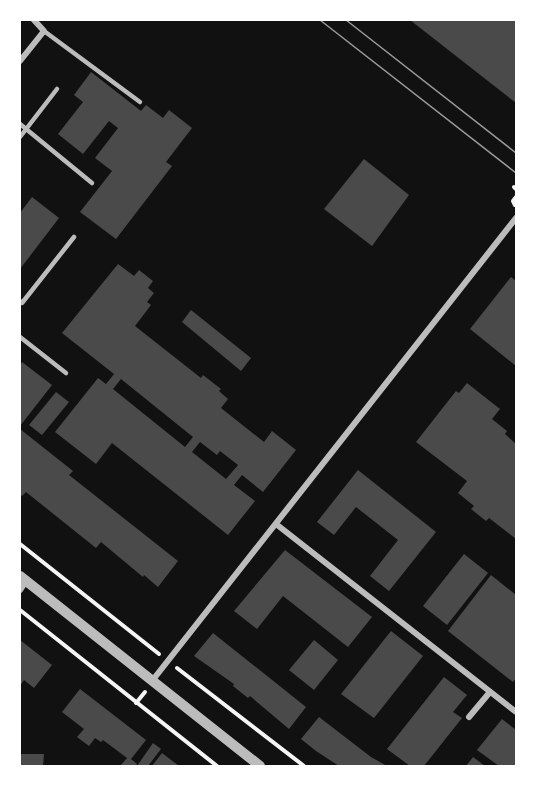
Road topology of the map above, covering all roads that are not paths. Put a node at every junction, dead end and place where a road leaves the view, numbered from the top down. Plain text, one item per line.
1 (34, 20) edge
2 (44, 31) junction
3 (20, 62) edge
4 (57, 89) dead end
5 (140, 102) dead end
6 (20, 124) edge
7 (26, 129) junction
8 (20, 137) edge
9 (92, 183) dead end
10 (516, 218) edge
11 (74, 237) dead end
12 (20, 301) edge
13 (20, 337) edge
14 (66, 373) dead end
15 (276, 524) junction
16 (22, 582) edge
17 (152, 682) junction
18 (490, 692) junction
19 (516, 712) edge
20 (469, 717) dead end
21 (260, 766) edge

1 - 2 street
2 - 3 street
2 - 5 lane
4 - 7 lane
6 - 7 lane
7 - 8 lane
7 - 9 lane
10 - 15 street
11 - 12 lane
13 - 14 lane
15 - 17 street
15 - 18 street
16 - 17 street
17 - 21 street
18 - 19 street
18 - 20 street

